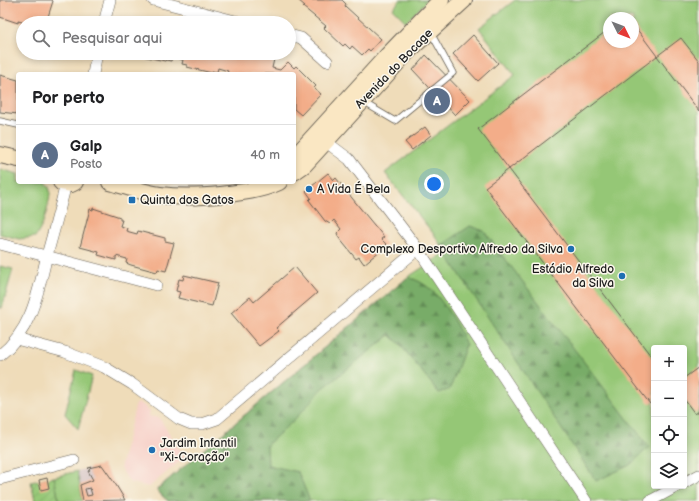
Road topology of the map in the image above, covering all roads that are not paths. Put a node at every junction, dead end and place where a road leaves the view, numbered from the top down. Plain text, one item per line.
1 (110, 0) edge
2 (153, 0) edge
3 (441, 0) edge
4 (464, 0) edge
5 (106, 16) edge
6 (216, 16) edge
7 (430, 31) junction
8 (296, 37) edge
9 (96, 60) edge
10 (327, 61) dead end
11 (93, 72) edge
12 (362, 83) junction
13 (362, 102) junction
14 (0, 121) edge
15 (16, 125) edge
16 (321, 137) junction
17 (0, 155) edge
18 (296, 156) edge
19 (16, 159) edge
20 (296, 171) edge
21 (67, 184) edge
22 (118, 184) edge
23 (275, 184) edge
24 (262, 185) edge
25 (0, 244) edge
26 (418, 249) junction
27 (47, 256) junction
28 (156, 285) dead end
29 (16, 339) junction
30 (0, 355) edge
31 (74, 460) dead end
32 (699, 475) edge
33 (0, 479) edge
34 (687, 481) edge
35 (672, 489) edge
36 (586, 501) edge
37 (650, 501) edge

1 - 5 street
2 - 6 street
3 - 12 main road, Avenida do Bocage
4 - 7 main road, Avenida do Bocage
7 - 13 main road, Avenida do Bocage
7 - 13 lane
8 - 10 street
9 - 11 street
12 - 13 lane
12 - 16 main road, Avenida do Bocage
13 - 16 main road, Avenida do Bocage
14 - 15 lane
16 - 18 main road
16 - 20 main road
16 - 26 street
17 - 19 main road
21 - 27 street
22 - 24 main road
23 - 24 main road
25 - 27 street
26 - 29 street
26 - 36 street
27 - 28 street
27 - 29 street
29 - 30 street
31 - 33 street
32 - 34 street
35 - 37 street

